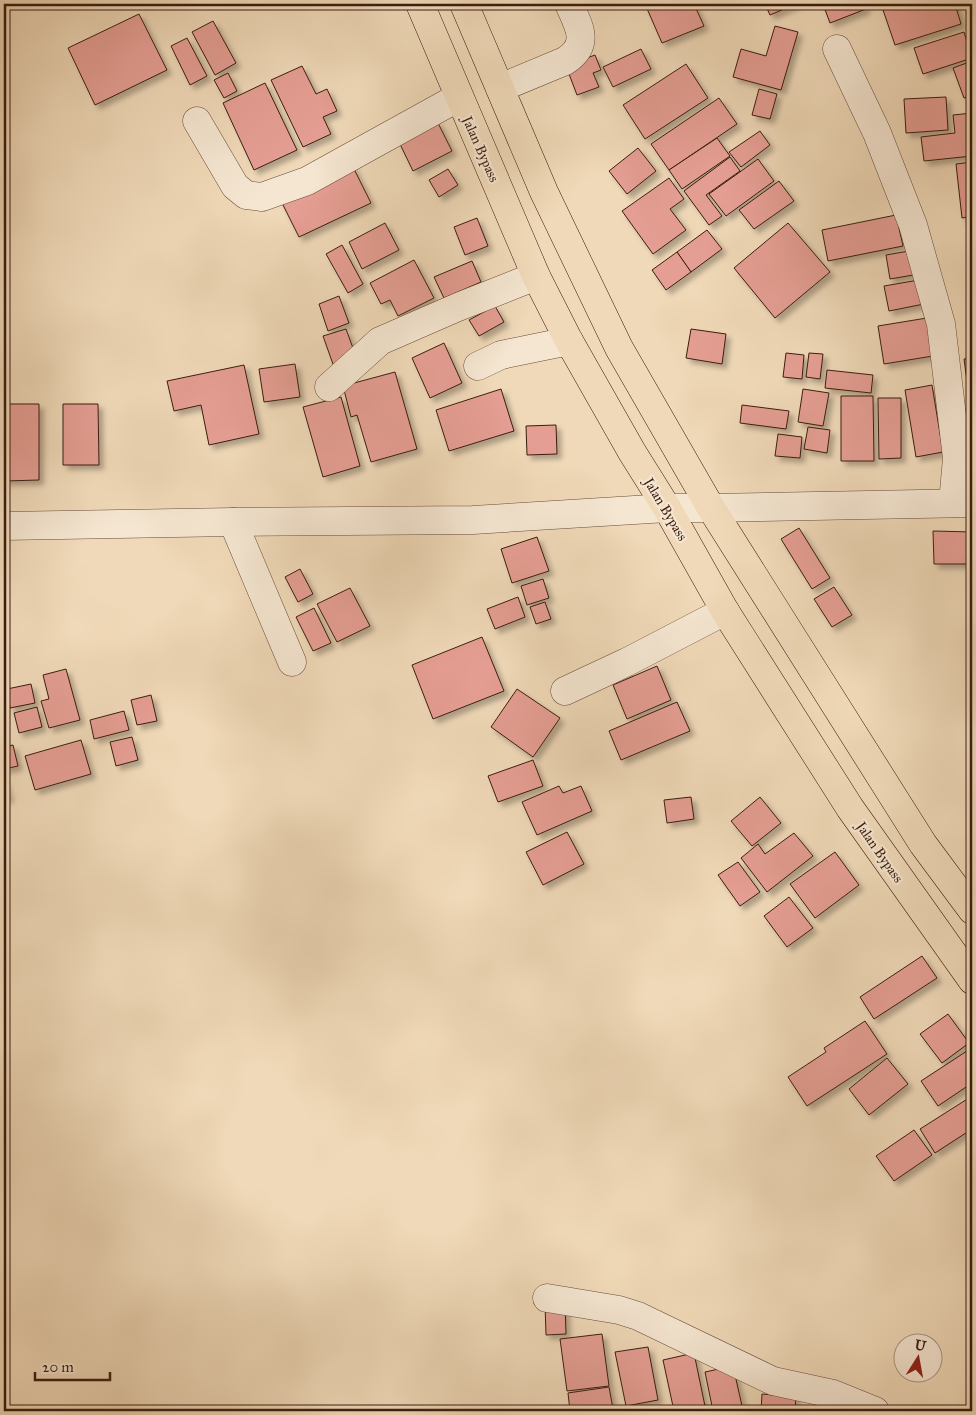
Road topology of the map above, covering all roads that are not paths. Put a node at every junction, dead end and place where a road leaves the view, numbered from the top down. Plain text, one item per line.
1 (420, 4) edge
2 (464, 4) edge
3 (569, 4) edge
4 (837, 49) dead end
5 (500, 88) junction
6 (459, 96) junction
7 (198, 121) dead end
8 (536, 276) junction
9 (569, 341) junction
10 (478, 366) dead end
11 (329, 387) dead end
12 (963, 503) edge
13 (667, 508) junction
14 (711, 508) junction
15 (233, 522) junction
16 (4, 526) edge
17 (725, 611) junction
18 (292, 662) dead end
19 (565, 691) dead end
20 (972, 910) edge
21 (972, 980) edge
22 (547, 1298) dead end
23 (875, 1411) edge

1 - 6 highway, Jalan Bypass
2 - 5 highway
3 - 5 street
4 - 12 street
5 - 14 highway
6 - 7 street
6 - 8 highway, Jalan Bypass
8 - 9 highway, Jalan Bypass
8 - 11 street
9 - 10 street
9 - 13 highway, Jalan Bypass
12 - 14 street
13 - 14 street
13 - 15 street
13 - 17 highway, Jalan Bypass
14 - 20 highway
15 - 16 street
15 - 18 street
17 - 19 street
17 - 21 highway, Jalan Bypass
22 - 23 street

